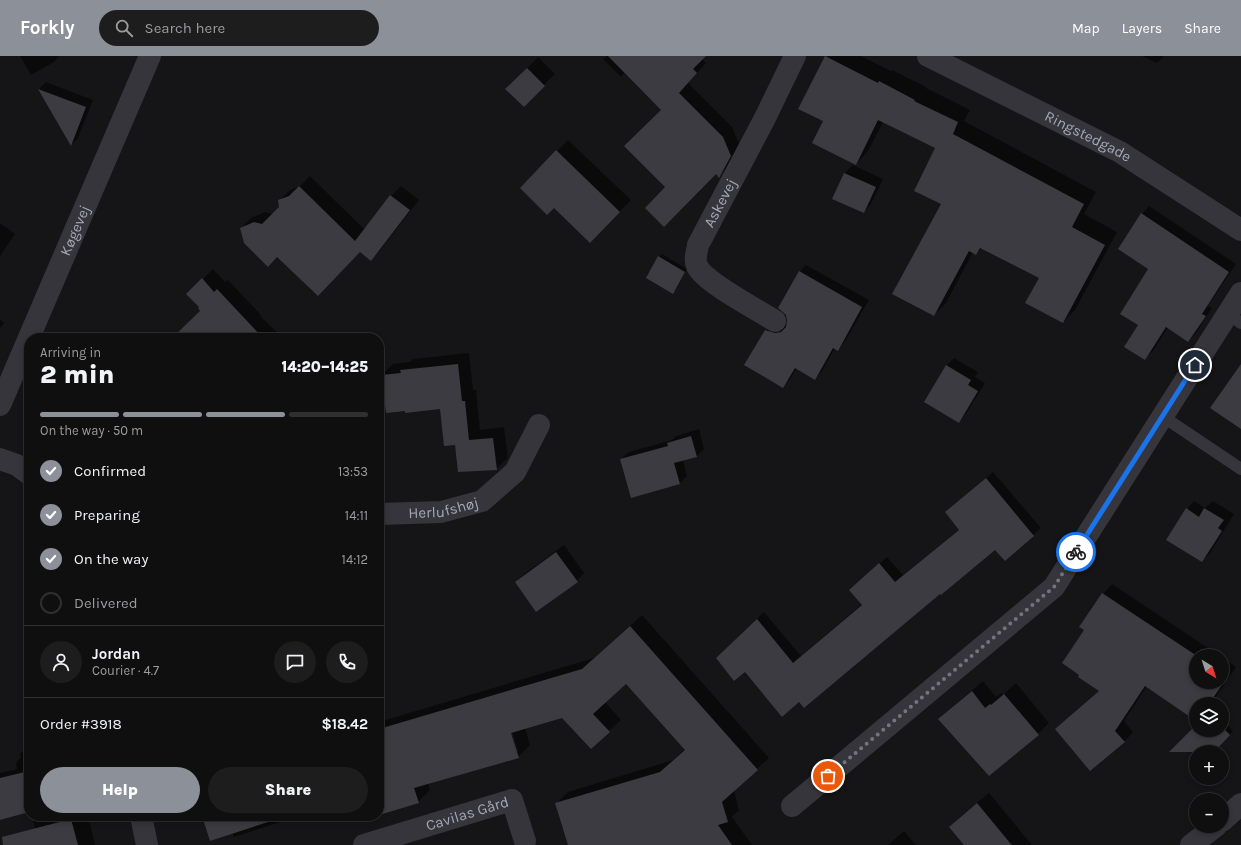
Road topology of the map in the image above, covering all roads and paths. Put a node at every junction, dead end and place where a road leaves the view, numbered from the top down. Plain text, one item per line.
1 (150, 56) edge
2 (795, 56) edge
3 (928, 56) edge
4 (1241, 230) edge
5 (1241, 293) edge
6 (1234, 318) edge
7 (775, 321) dead end
8 (31, 333) edge
9 (24, 349) edge
10 (0, 405) edge
11 (1162, 416) junction
12 (539, 424) dead end
13 (0, 459) edge
14 (1241, 469) edge
15 (24, 470) edge
16 (384, 514) edge
17 (1241, 804) edge
18 (792, 806) dead end
19 (1229, 814) edge
20 (142, 821) edge
21 (1207, 833) edge
22 (407, 839) edge
23 (525, 842) dead end
24 (147, 845) edge
25 (364, 845) edge
26 (1191, 845) edge

1 - 8 street, Køgevej
2 - 7 street, Askevej
3 - 4 street, Ringstedgade
5 - 6 street
6 - 11 street
9 - 10 street, Køgevej
11 - 14 lane
11 - 18 street
12 - 16 street, Herlufshøj
13 - 15 street
17 - 19 street
20 - 24 street
21 - 26 street
22 - 23 street, Cavilas Gård
22 - 25 street, Cavilas Gård

